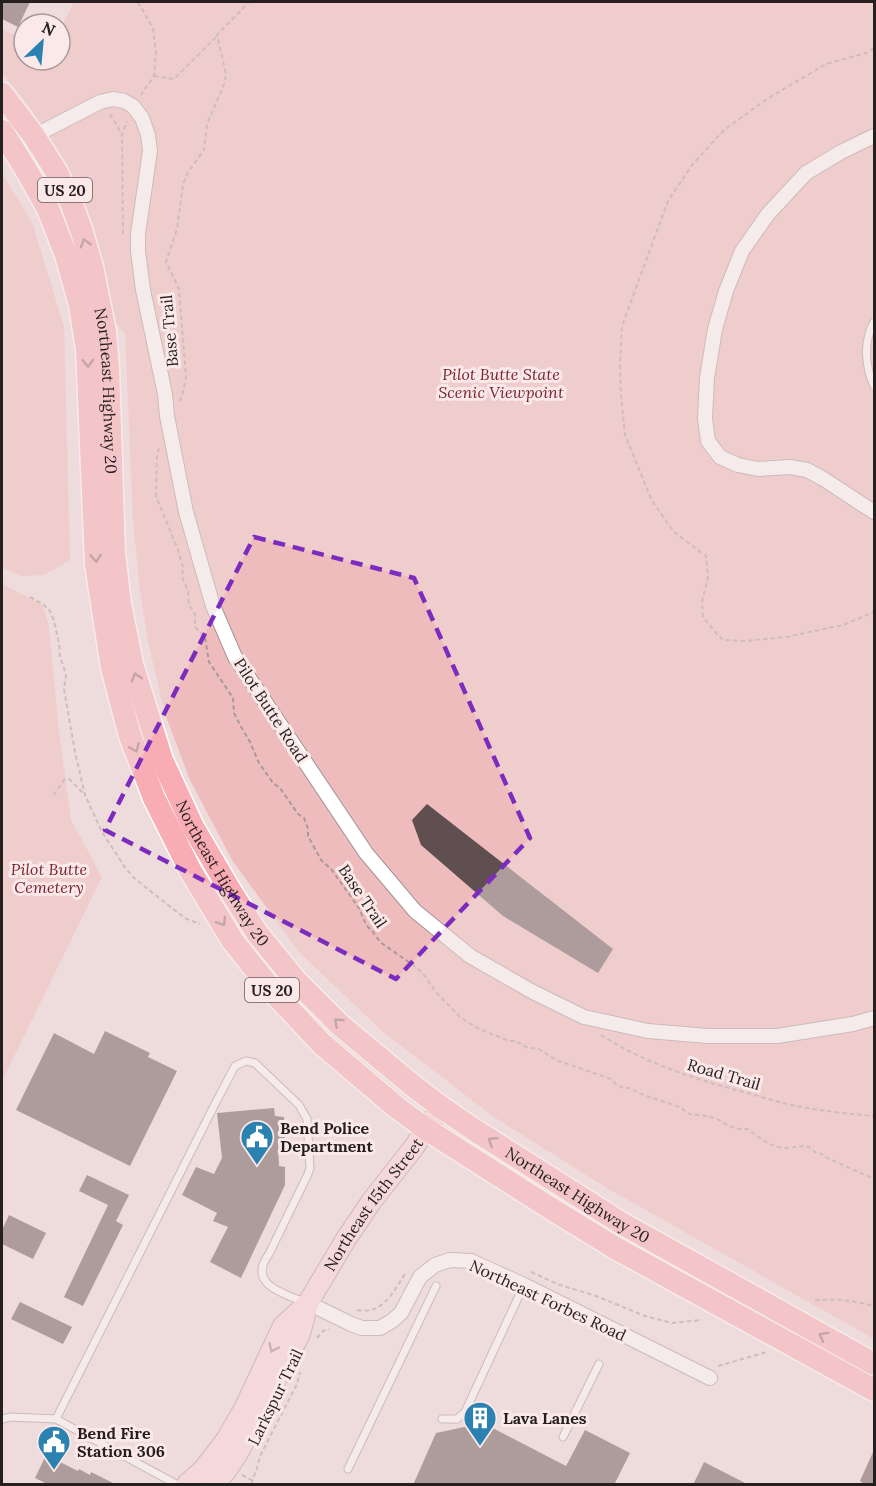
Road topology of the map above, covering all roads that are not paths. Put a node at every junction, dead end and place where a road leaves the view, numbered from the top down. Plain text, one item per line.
1 (2, 94) edge
2 (2, 115) edge
3 (2, 130) edge
4 (34, 136) junction
5 (874, 136) edge
6 (874, 322) edge
7 (874, 386) edge
8 (874, 512) edge
9 (874, 1018) edge
10 (441, 1107) junction
11 (426, 1129) junction
12 (524, 1285) junction
13 (436, 1286) dead end
14 (308, 1302) junction
15 (599, 1364) dead end
16 (874, 1364) edge
17 (712, 1372) road end
18 (874, 1390) edge
19 (2, 1419) edge
20 (56, 1419) junction
21 (442, 1419) dead end
22 (563, 1437) dead end
23 (348, 1469) dead end
24 (176, 1485) edge
25 (187, 1485) edge
26 (214, 1485) edge

1 - 4 main road, Northeast Highway 20 / US 20
2 - 4 main road
3 -> 11 main road, Northeast Highway 20 / US 20
4 - 9 street, Pilot Butte Road
10 -> 4 main road, Northeast Highway 20 / US 20
5 - 8 street
6 - 7 lane
10 - 11 main road, Northeast 15th Street
16 -> 10 main road, Northeast Highway 20 / US 20
11 - 14 main road, Northeast 15th Street
11 - 18 main road, Northeast Highway 20 / US 20
12 - 14 street, Northeast Forbes Road
12 - 17 street, Northeast Forbes Road
12 - 21 lane
13 - 23 lane
14 - 20 lane
14 -> 25 main road, Northeast 15th Street
14 - 26 main road, Northeast 15th Street
15 - 22 lane
19 - 20 lane
20 - 24 lane

